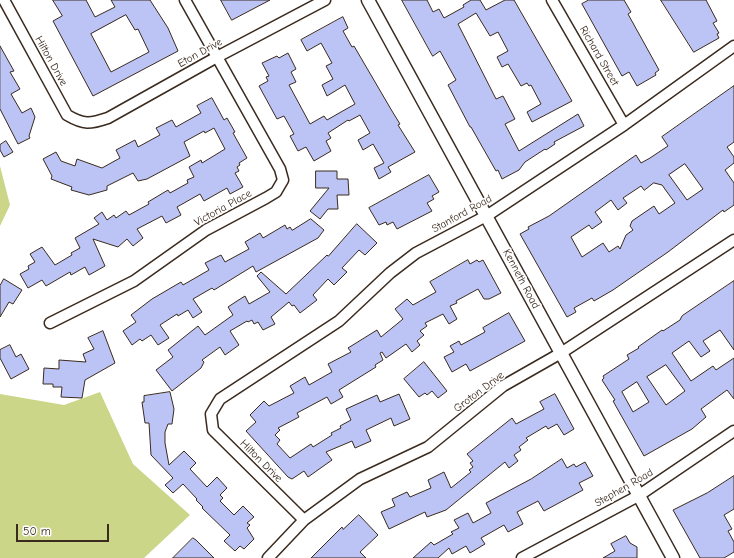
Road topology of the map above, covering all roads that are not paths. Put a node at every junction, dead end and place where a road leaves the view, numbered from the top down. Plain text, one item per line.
1 (4, 0) edge
2 (186, 0) edge
3 (325, 0) edge
4 (368, 0) edge
5 (552, 0) edge
6 (734, 46) edge
7 (217, 57) junction
8 (86, 124) joint
9 (624, 125) junction
10 (488, 215) junction
11 (734, 240) edge
12 (50, 323) dead end
13 (561, 353) junction
14 (211, 414) joint
15 (734, 432) edge
16 (638, 496) junction
17 (304, 520) junction
18 (268, 558) edge
19 (522, 558) edge
20 (673, 558) edge

1 - 8 street, Hilton Drive
2 - 7 street, Victoria Place
3 - 7 street, Eton Drive
4 - 10 street, Kenneth Road
5 - 9 street, Richard Street
6 - 9 street, Stanford Road
7 - 8 street, Eton Drive
7 - 12 street, Victoria Place
9 - 10 street, Stanford Road
10 - 13 street, Kenneth Road
10 - 14 street, Stanford Road
11 - 13 street, Groton Drive
13 - 16 street, Kenneth Road
13 - 17 street, Groton Drive
14 - 17 street, Hilton Drive
15 - 16 street, Stephen Road
16 - 19 street, Stephen Road
16 - 20 street, Kenneth Road
17 - 18 street, Groton Drive

